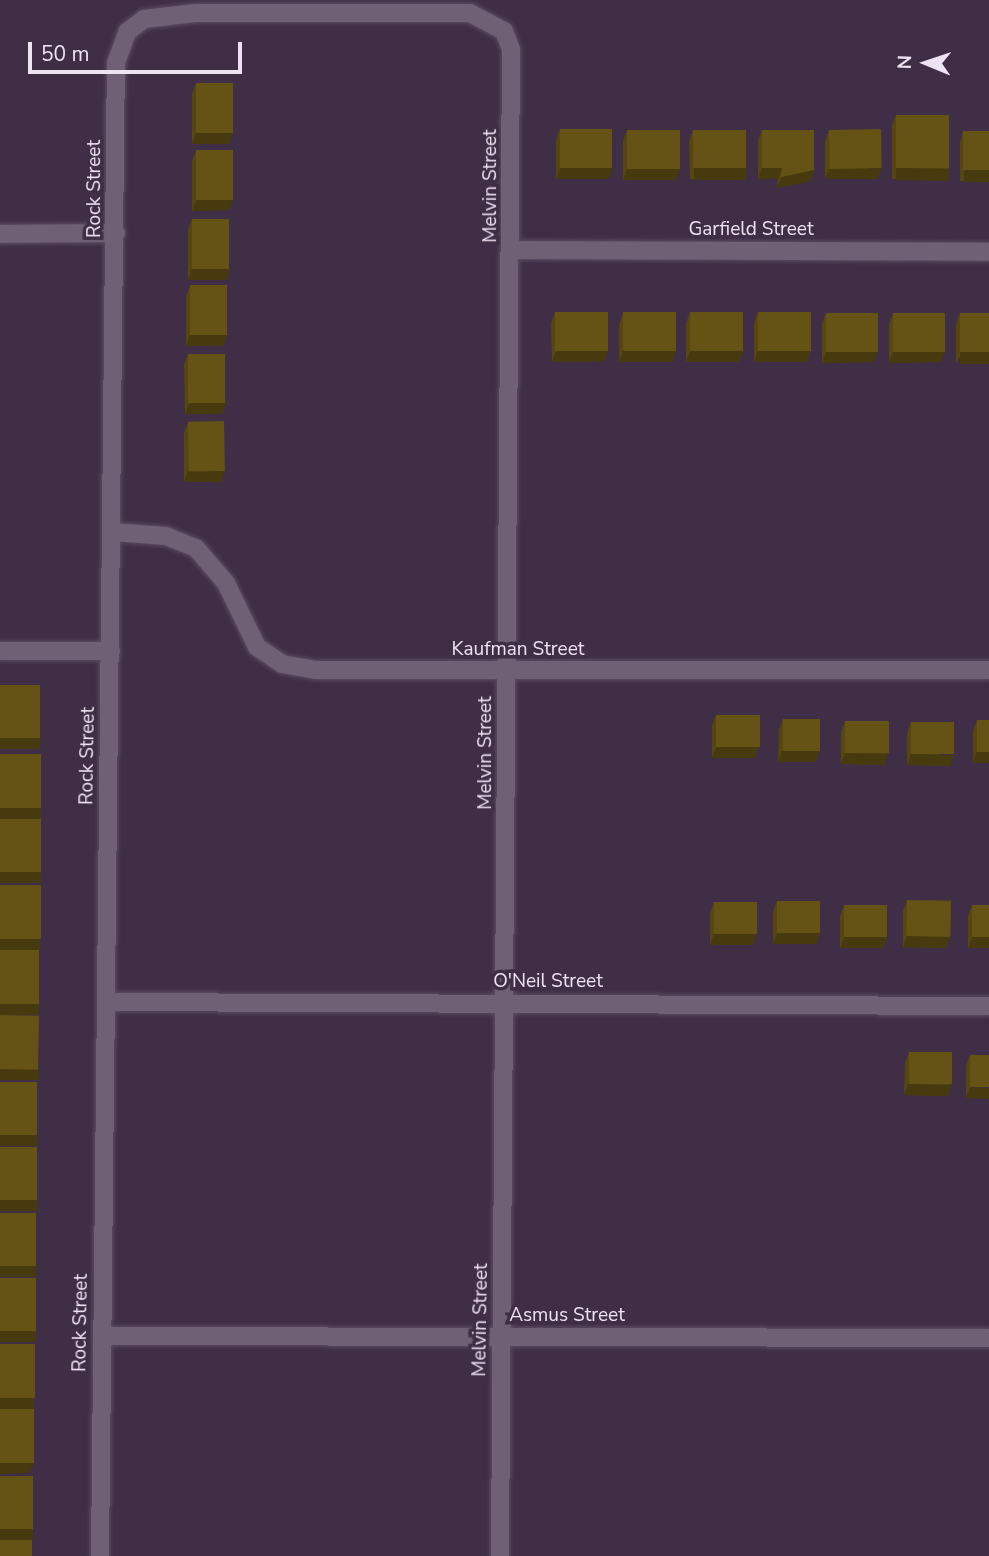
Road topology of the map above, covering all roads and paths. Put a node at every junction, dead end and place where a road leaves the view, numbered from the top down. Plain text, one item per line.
1 (287, 15) joint
2 (0, 233) edge
3 (116, 233) junction
4 (512, 250) junction
5 (989, 252) edge
6 (112, 532) junction
7 (0, 651) edge
8 (111, 651) junction
9 (507, 670) junction
10 (989, 670) edge
11 (106, 1002) junction
12 (505, 1003) junction
13 (989, 1006) edge
14 (102, 1336) junction
15 (502, 1336) junction
16 (989, 1338) edge
17 (100, 1556) edge
18 (500, 1556) edge

1 - 3 street, Rock Street
1 - 4 street, Melvin Street
2 - 3 street
3 - 6 street, Rock Street
4 - 5 street, Garfield Street
4 - 9 street, Melvin Street
6 - 8 street, Rock Street
6 - 9 street, Kaufman Street
7 - 8 street
8 - 11 street, Rock Street
9 - 10 street, Kaufman Street
9 - 12 street, Melvin Street
11 - 12 street, O'Neil Street
11 - 14 street, Rock Street
12 - 13 street, O'Neil Street
12 - 15 street, Melvin Street
14 - 15 street, Asmus Street
14 - 17 street, Rock Street
15 - 16 street, Asmus Street
15 - 18 street, Melvin Street

